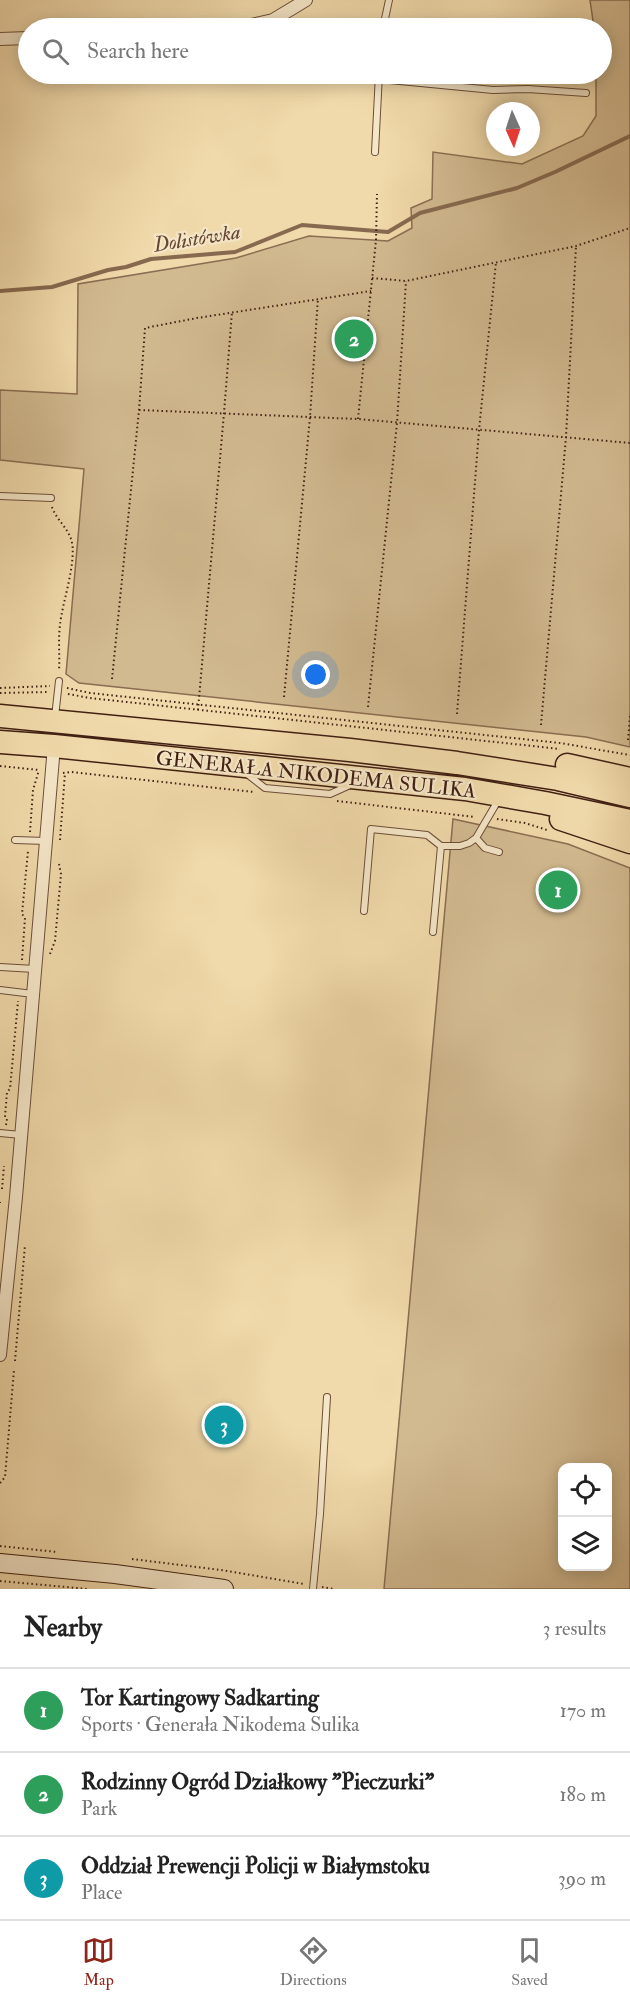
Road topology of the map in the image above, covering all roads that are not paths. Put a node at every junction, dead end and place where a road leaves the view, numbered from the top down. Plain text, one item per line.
1 (306, 0) edge
2 (389, 0) edge
3 (276, 18) edge
4 (385, 18) edge
5 (18, 38) edge
6 (0, 39) edge
7 (379, 84) edge
8 (444, 84) edge
9 (586, 93) dead end
10 (375, 152) dead end
11 (0, 496) edge
12 (51, 498) road end
13 (59, 681) road end
14 (0, 716) edge
15 (55, 721) junction
16 (0, 742) edge
17 (54, 746) junction
18 (350, 750) junction
19 (630, 779) edge
20 (402, 781) junction
21 (630, 796) edge
22 (496, 804) junction
23 (630, 821) edge
24 (476, 838) junction
25 (15, 840) dead end
26 (46, 841) junction
27 (630, 842) edge
28 (441, 846) junction
29 (499, 852) dead end
30 (364, 911) dead end
31 (433, 932) dead end
32 (0, 967) edge
33 (36, 969) junction
34 (0, 990) edge
35 (33, 994) junction
36 (3, 1133) edge
37 (21, 1135) junction
38 (0, 1355) edge
39 (327, 1397) dead end
40 (0, 1563) edge
41 (316, 1588) edge
42 (224, 1589) edge

1 - 3 street
2 - 4 lane
5 - 6 street
7 - 10 lane
8 - 9 lane
11 - 12 lane
13 - 15 lane
14 - 15 highway, GENERAŁA NIKODEMA SULIKA
15 - 18 highway, GENERAŁA NIKODEMA SULIKA
16 - 17 highway, GENERAŁA NIKODEMA SULIKA
17 - 20 highway, GENERAŁA NIKODEMA SULIKA
17 - 26 street
18 - 19 highway
18 - 21 highway, GENERAŁA NIKODEMA SULIKA
20 - 22 highway
20 - 23 highway, GENERAŁA NIKODEMA SULIKA
22 - 24 lane
22 - 27 highway
24 - 28 lane
24 - 29 lane
25 - 26 lane
26 - 33 street
28 - 30 lane
28 - 31 lane
32 - 33 lane
33 - 35 street
34 - 35 lane
35 - 37 street
36 - 37 lane
37 - 38 street
39 - 41 lane
40 - 42 street

